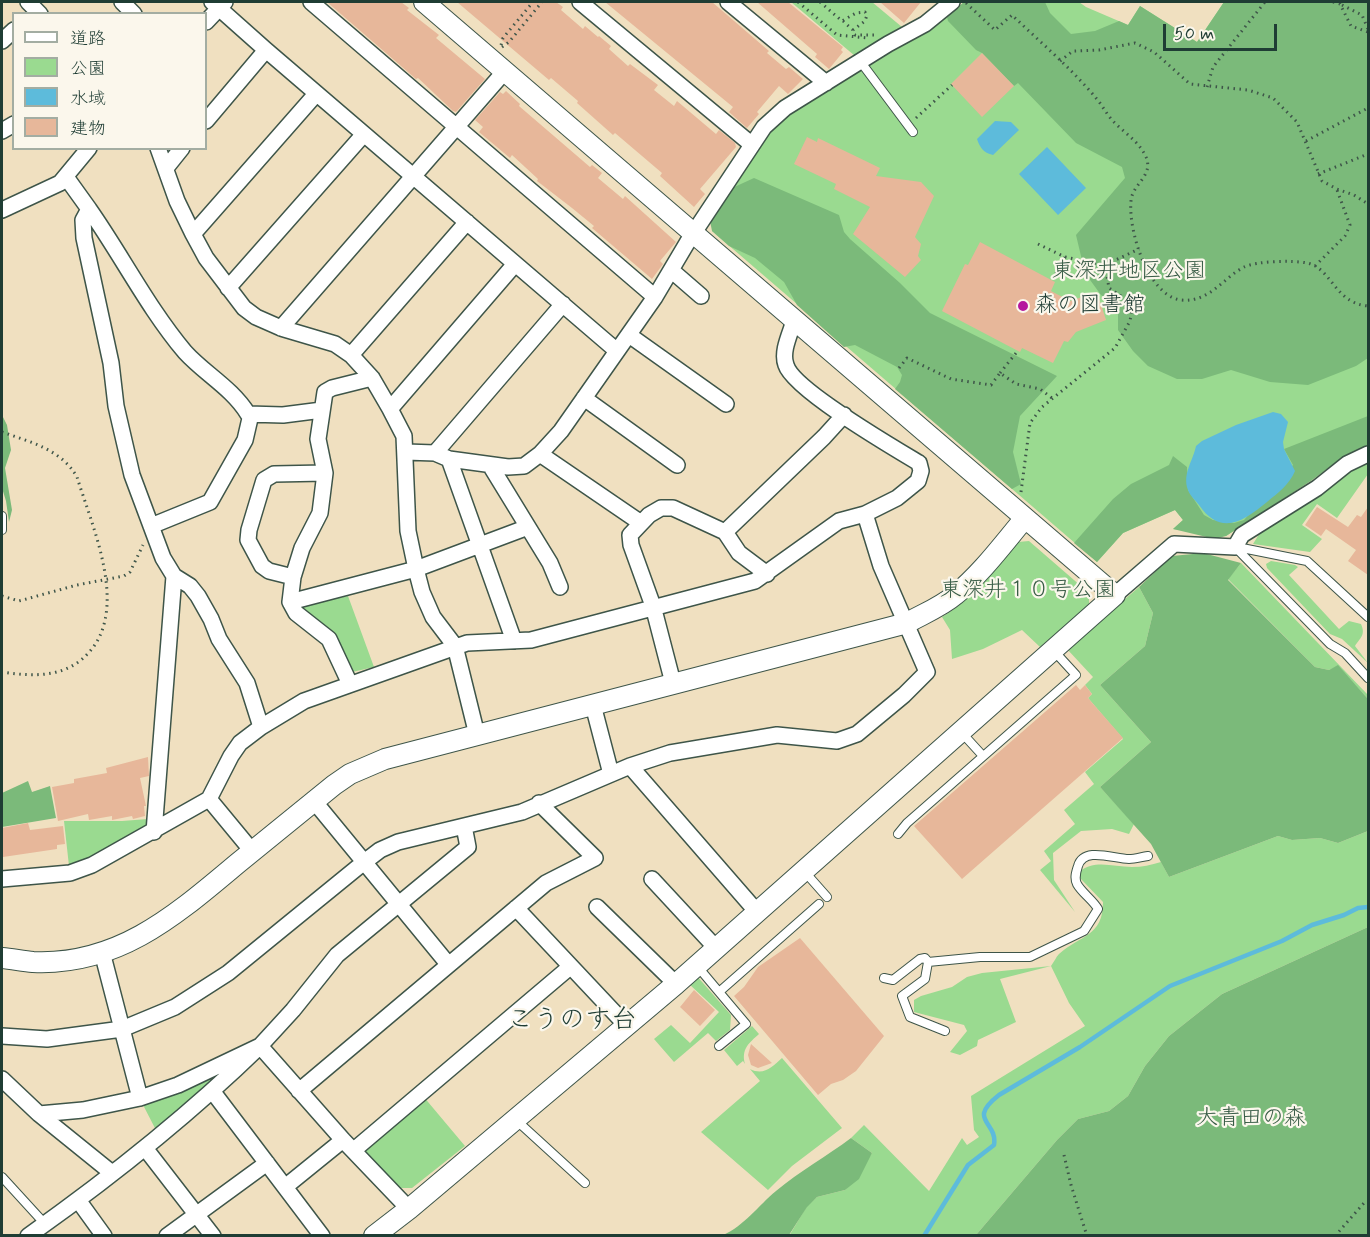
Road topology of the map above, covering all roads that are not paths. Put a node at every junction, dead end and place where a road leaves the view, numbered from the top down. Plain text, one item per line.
1 (311, 2) edge
2 (424, 2) edge
3 (580, 2) edge
4 (728, 2) edge
5 (947, 3) edge
6 (218, 4) edge
7 (207, 20) edge
8 (266, 50) junction
9 (860, 62) junction
10 (505, 71) junction
11 (826, 83) junction
12 (316, 94) junction
13 (207, 120) edge
14 (456, 127) junction
15 (913, 132) dead end
16 (364, 134) junction
17 (751, 144) junction
18 (87, 150) edge
19 (159, 150) edge
20 (180, 150) edge
21 (166, 168) junction
22 (66, 177) junction
23 (414, 177) junction
24 (88, 209) junction
25 (2, 210) edge
26 (466, 222) junction
27 (192, 234) junction
28 (694, 234) junction
29 (515, 264) junction
30 (671, 270) junction
31 (228, 288) junction
32 (701, 296) dead end
33 (655, 297) junction
34 (563, 304) junction
35 (794, 321) junction
36 (281, 328) junction
37 (629, 335) junction
38 (617, 351) junction
39 (351, 355) junction
40 (372, 378) junction
41 (584, 398) junction
42 (726, 404) dead end
43 (390, 409) junction
44 (322, 410) junction
45 (251, 414) junction
46 (844, 415) junction
47 (406, 452) junction
48 (540, 454) junction
49 (1368, 454) edge
50 (442, 456) junction
51 (490, 465) junction
52 (677, 465) dead end
53 (325, 473) junction
54 (1022, 509) junction
55 (865, 514) junction
56 (2, 516) edge
57 (641, 523) junction
58 (151, 525) junction
59 (528, 527) junction
60 (2, 530) edge
61 (725, 532) junction
62 (481, 545) junction
63 (1235, 547) junction
64 (416, 569) junction
65 (767, 574) junction
66 (174, 576) junction
67 (293, 577) junction
68 (560, 587) dead end
69 (1115, 595) junction
70 (290, 602) junction
71 (653, 606) junction
72 (1368, 617) edge
73 (907, 623) junction
74 (514, 642) junction
75 (455, 646) junction
76 (1053, 650) junction
77 (1368, 678) edge
78 (673, 683) junction
79 (350, 684) junction
80 (593, 705) junction
81 (261, 727) junction
82 (961, 732) junction
83 (477, 735) junction
84 (983, 756) junction
85 (630, 766) junction
86 (611, 774) junction
87 (210, 800) junction
88 (314, 801) junction
89 (539, 803) junction
90 (464, 826) junction
91 (154, 832) junction
92 (898, 834) dead end
93 (252, 851) junction
94 (1148, 856) dead end
95 (363, 863) junction
96 (804, 871) junction
97 (2, 879) edge
98 (652, 879) dead end
99 (827, 897) dead end
100 (400, 904) junction
101 (819, 904) dead end
102 (597, 907) dead end
103 (516, 908) junction
104 (757, 912) junction
105 (716, 948) junction
106 (102, 952) junction
107 (2, 958) edge
108 (928, 962) junction
109 (448, 964) junction
110 (696, 966) junction
111 (570, 967) junction
112 (884, 978) dead end
113 (676, 984) junction
114 (719, 992) junction
115 (626, 1025) junction
116 (122, 1029) junction
117 (945, 1031) dead end
118 (2, 1036) edge
119 (260, 1046) junction
120 (719, 1046) dead end
121 (2, 1079) edge
122 (299, 1091) junction
123 (213, 1092) junction
124 (141, 1098) junction
125 (39, 1113) junction
126 (515, 1119) junction
127 (349, 1145) junction
128 (145, 1148) junction
129 (267, 1163) junction
130 (112, 1173) junction
131 (2, 1177) edge
132 (585, 1183) dead end
133 (285, 1187) junction
134 (78, 1200) junction
135 (409, 1209) junction
136 (197, 1213) junction
137 (45, 1224) junction
138 (28, 1236) edge
139 (104, 1236) edge
140 (167, 1236) edge
141 (213, 1236) edge
142 (322, 1236) edge
143 (374, 1236) edge

1 - 14 street
2 - 10 street
3 - 17 street
4 - 11 street
5 - 9 street
6 - 7 street
6 - 8 street
8 - 12 street
8 - 13 street
9 - 11 street
9 - 15 lane
10 - 14 street
10 - 28 street
11 - 17 street
12 - 16 street
12 - 27 street
14 - 23 street
14 - 33 street
16 - 23 street
16 - 31 street
17 - 28 street
18 - 22 street
19 - 21 street
20 - 21 street
21 - 27 street
22 - 24 street
22 - 25 street
23 - 26 street
23 - 36 street
24 - 45 street
24 - 58 street
26 - 29 street
26 - 39 street
27 - 31 street
28 - 30 street
28 - 35 street
29 - 34 street
29 - 43 street
30 - 32 street
30 - 33 street
31 - 36 street
33 - 37 street
34 - 38 street
34 - 50 street
35 - 46 street
35 - 54 street
36 - 39 street
37 - 38 street
37 - 42 street
38 - 41 street
39 - 40 street
40 - 43 street
40 - 44 street
41 - 48 street
41 - 52 street
43 - 47 street
44 - 45 street
44 - 53 street
45 - 58 street
46 - 55 street
46 - 61 street
47 - 50 street
47 - 64 street
48 - 51 street
48 - 57 street
49 - 63 street
50 - 51 street
50 - 62 street
51 - 59 street
53 - 67 street
53 - 67 street
54 - 69 street
54 - 73 street
55 - 65 street
55 - 73 street
56 - 60 lane
57 - 61 street
57 - 71 street
58 - 66 street
59 - 62 street
59 - 68 street
61 - 65 street
62 - 64 street
62 - 74 street
63 - 69 street
63 - 72 lane
63 - 77 lane
64 - 70 street
64 - 75 street
65 - 71 street
66 - 81 street
66 - 91 street
67 - 70 street
69 - 76 street
70 - 79 street
71 - 74 street
71 - 78 street
73 - 78 street
73 - 85 street
74 - 75 street
75 - 79 street
75 - 83 street
76 - 82 street
76 - 84 lane
78 - 80 street
79 - 81 street
80 - 83 street
80 - 86 street
81 - 87 street
82 - 84 lane
82 - 96 street
83 - 88 street
84 - 92 lane
85 - 86 street
85 - 104 street
86 - 89 street
87 - 91 street
87 - 93 street
88 - 93 street
88 - 95 street
89 - 90 street
89 - 103 street
90 - 95 street
90 - 100 street
91 - 97 street
93 - 106 street
94 - 108 lane
95 - 100 street
95 - 116 street
96 - 99 lane
96 - 104 street
98 - 105 street
100 - 109 street
100 - 119 street
101 - 114 lane
102 - 113 street
103 - 109 street
103 - 111 street
104 - 105 street
105 - 110 street
106 - 107 street
106 - 116 street
108 - 112 lane
108 - 117 lane
109 - 122 street
110 - 113 street
110 - 114 lane
111 - 115 street
111 - 127 street
113 - 115 street
114 - 120 lane
115 - 126 street
116 - 118 street
116 - 124 street
119 - 122 street
119 - 123 street
119 - 124 street
121 - 125 street
122 - 127 street
123 - 128 street
123 - 129 street
124 - 125 street
125 - 130 street
126 - 132 lane
126 - 135 street
127 - 133 street
127 - 135 street
128 - 130 street
128 - 136 street
129 - 133 street
129 - 136 street
130 - 134 street
131 - 137 lane
133 - 142 street
134 - 137 street
134 - 139 street
135 - 143 street
136 - 140 street
136 - 141 street
137 - 138 street

